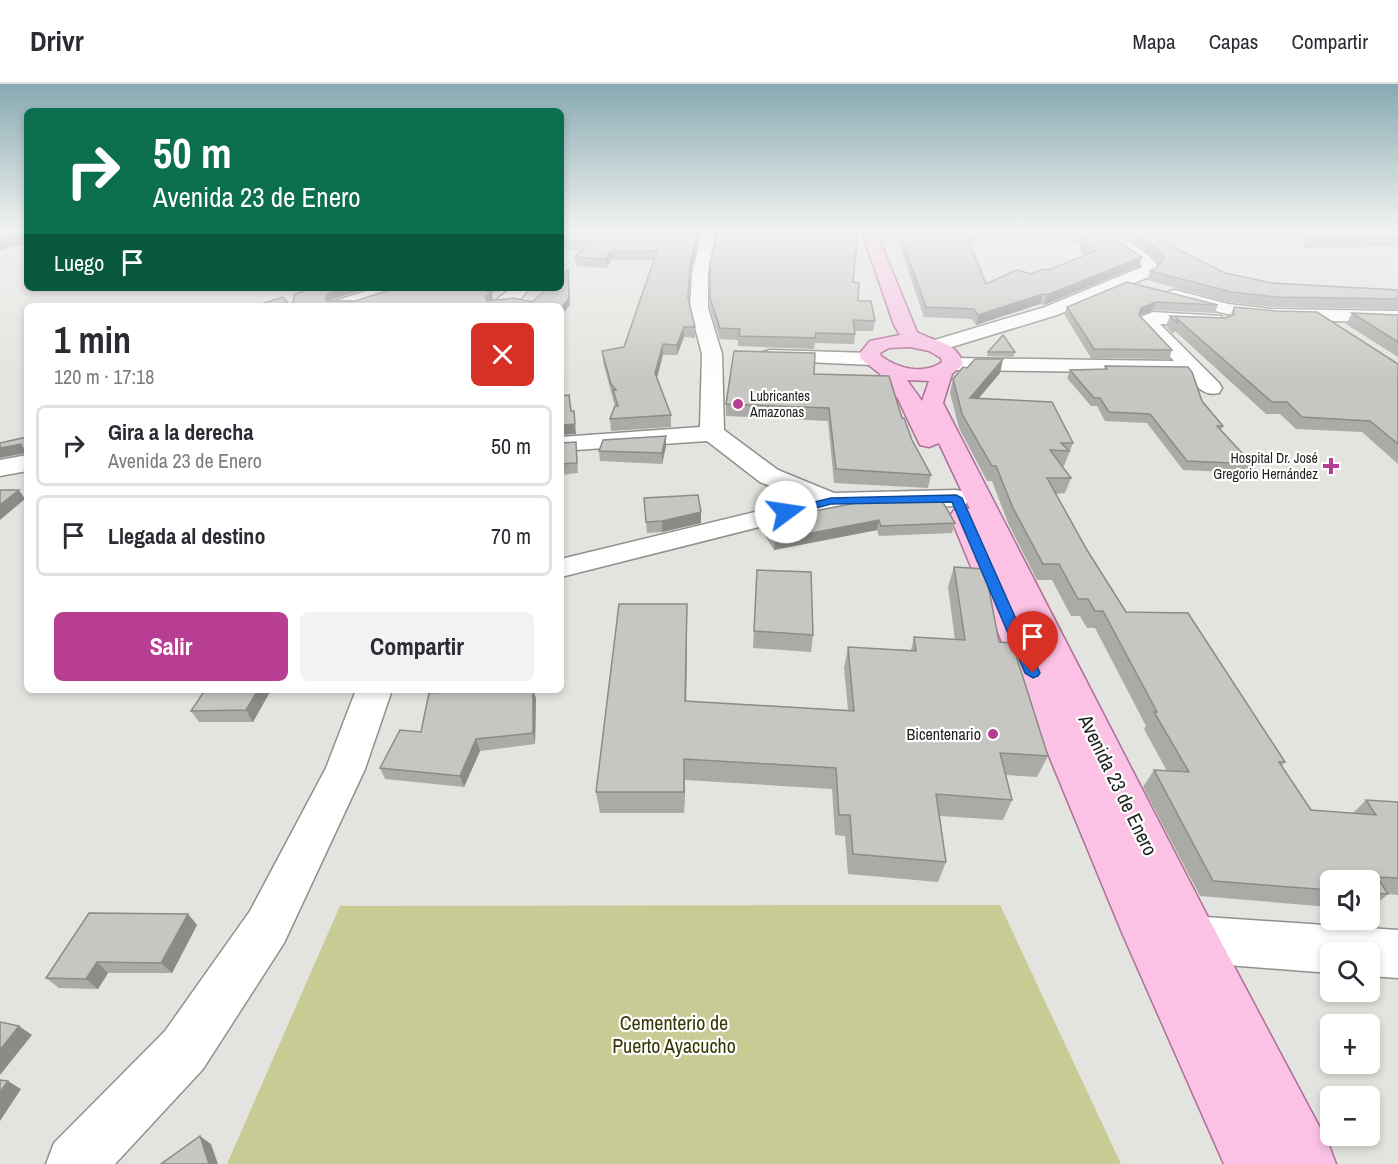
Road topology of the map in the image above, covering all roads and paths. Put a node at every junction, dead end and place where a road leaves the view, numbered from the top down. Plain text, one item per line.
1 (700, 282) edge
2 (876, 282) edge
3 (887, 282) edge
4 (1123, 282) edge
5 (1125, 282) edge
6 (384, 291) edge
7 (518, 291) edge
8 (347, 303) edge
9 (502, 303) edge
10 (1315, 314) junction
11 (1398, 317) edge
12 (1220, 320) edge
13 (1349, 338) edge
14 (731, 355) junction
15 (940, 356) junction
16 (883, 357) junction
17 (1186, 363) junction
18 (1211, 388) dead end
19 (712, 433) junction
20 (564, 444) edge
21 (24, 464) edge
22 (0, 468) edge
23 (956, 498) junction
24 (831, 501) junction
25 (564, 567) edge
26 (373, 693) edge
27 (1147, 935) junction
28 (1194, 940) junction
29 (1398, 954) edge
30 (75, 1164) edge
31 (1254, 1164) edge
32 (1307, 1164) edge

1 - 14 street
2 - 16 main road, Avenida 23 de Enero
3 - 15 main road
4 - 15 street
5 - 10 street
6 - 8 street
7 - 9 street
10 - 11 street
10 - 13 street
12 - 17 street
14 - 16 street
14 - 19 street
15 - 16 main road
15 - 16 main road
15 - 17 street
15 - 28 main road, Avenida 23 de Enero
16 - 23 main road, Avenida 23 de Enero
17 - 18 street
19 - 20 street
19 - 24 street
21 - 22 street
23 - 24 street
23 - 27 main road, Avenida 23 de Enero
24 - 25 street
26 - 30 street
27 - 28 street
27 - 31 main road, Avenida 23 de Enero
28 - 29 street
28 - 32 main road, Avenida 23 de Enero

